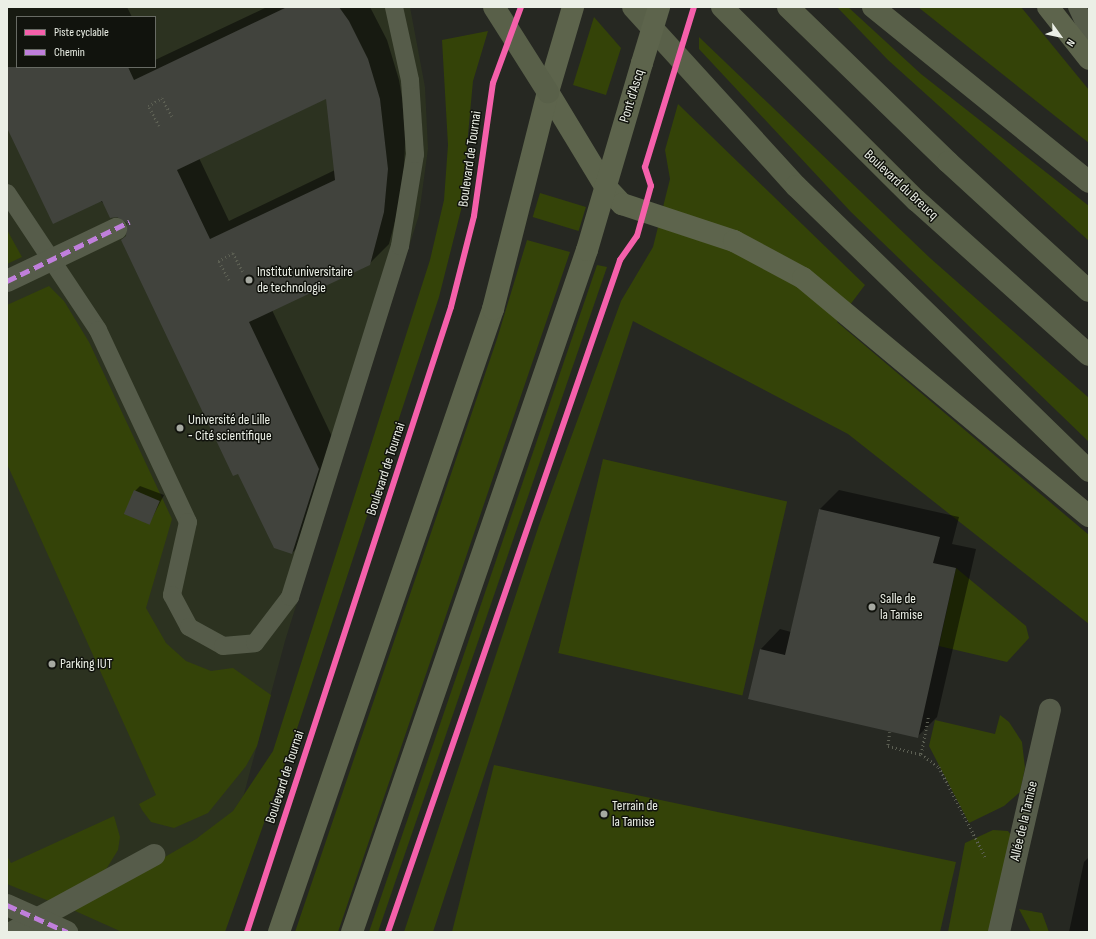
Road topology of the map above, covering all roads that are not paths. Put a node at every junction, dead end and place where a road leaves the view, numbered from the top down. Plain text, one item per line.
1 (394, 7) edge
2 (494, 7) edge
3 (574, 7) edge
4 (633, 7) edge
5 (659, 7) edge
6 (722, 7) edge
7 (788, 7) edge
8 (873, 7) edge
9 (1048, 7) edge
10 (1077, 7) edge
11 (1089, 33) edge
12 (1089, 60) edge
13 (548, 92) junction
14 (1089, 182) edge
15 (605, 186) junction
16 (7, 193) edge
17 (116, 229) dead end
18 (7, 281) edge
19 (1089, 291) edge
20 (1089, 355) edge
21 (1089, 471) edge
22 (1089, 516) edge
23 (1050, 710) dead end
24 (154, 855) dead end
25 (7, 905) edge
26 (13, 932) edge
27 (67, 932) edge
28 (279, 932) edge
29 (352, 932) edge
30 (999, 932) edge

1 - 16 lane
2 - 13 highway
3 - 13 main road
4 - 21 highway
5 - 15 main road, Pont d'Ascq, bridge
6 - 20 highway, Boulevard du Breucq
7 - 19 highway
8 - 14 highway
9 - 12 main road
10 - 11 lane
13 - 15 main road
13 - 28 main road
15 - 22 main road
15 - 29 main road
17 - 18 street, bridge
23 - 30 street, Allée de la Tamise
24 - 26 street
25 - 27 street, bridge

